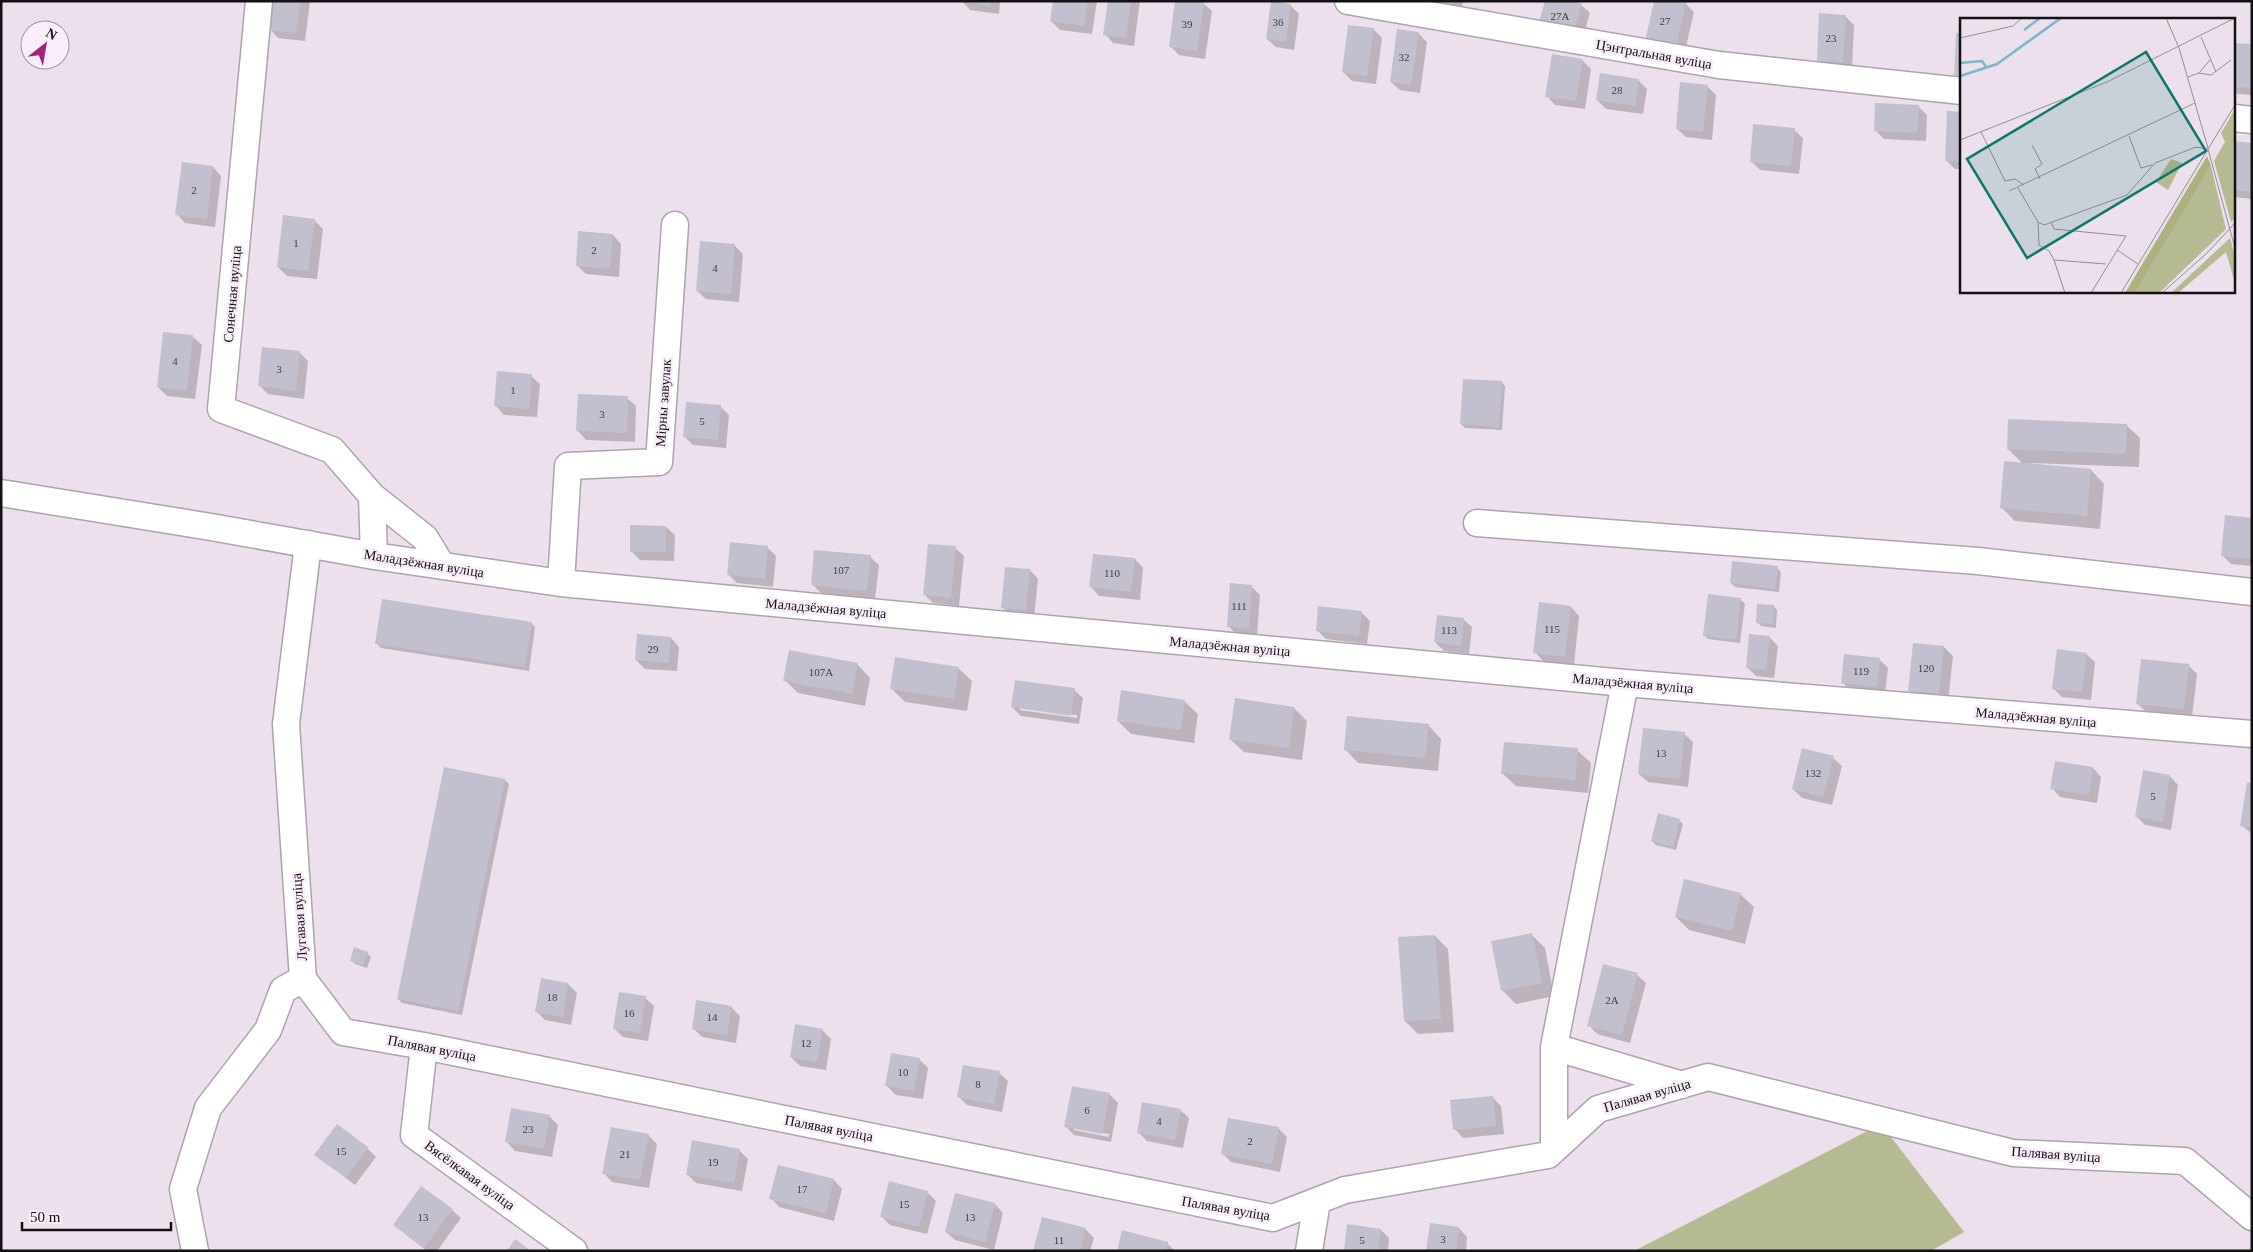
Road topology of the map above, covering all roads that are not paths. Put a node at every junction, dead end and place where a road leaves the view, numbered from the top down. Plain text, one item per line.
1 (258, 1) edge
2 (1348, 1) edge
3 (1960, 91) edge
4 (2236, 118) edge
5 (2252, 120) edge
6 (675, 225) dead end
7 (1, 493) edge
8 (372, 496) junction
9 (1477, 523) dead end
10 (308, 544) junction
11 (374, 556) junction
12 (442, 566) junction
13 (561, 583) junction
14 (2252, 592) edge
15 (1625, 683) junction
16 (2252, 734) edge
17 (303, 979) junction
18 (424, 1046) junction
19 (1554, 1047) junction
20 (1682, 1085) junction
21 (1554, 1149) junction
22 (1317, 1201) junction
23 (2252, 1217) edge
24 (196, 1251) edge
25 (574, 1251) edge
26 (1310, 1251) edge

1 - 8 street, Сонечная вуліца
2 - 3 street, Цэнтральная вуліца
4 - 5 street
6 - 13 street, Мірны завулак
7 - 10 street, Маладзёжная вуліца
8 - 11 street
8 - 12 street, Сонечная вуліца
9 - 14 street
10 - 11 street, Маладзёжная вуліца
10 - 17 street, Лугавая вуліца
11 - 12 street, Маладзёжная вуліца
12 - 13 street, Маладзёжная вуліца
13 - 15 street, Маладзёжная вуліца
15 - 16 street, Маладзёжная вуліца
15 - 19 street
17 - 18 street, Палявая вуліца
17 - 24 street, Лугавая вуліца
18 - 22 street, Палявая вуліца
18 - 25 street, Вясёлкавая вуліца
19 - 20 street
19 - 21 street
20 - 21 street, Палявая вуліца
20 - 23 street, Палявая вуліца
21 - 22 street, Палявая вуліца
22 - 26 street

